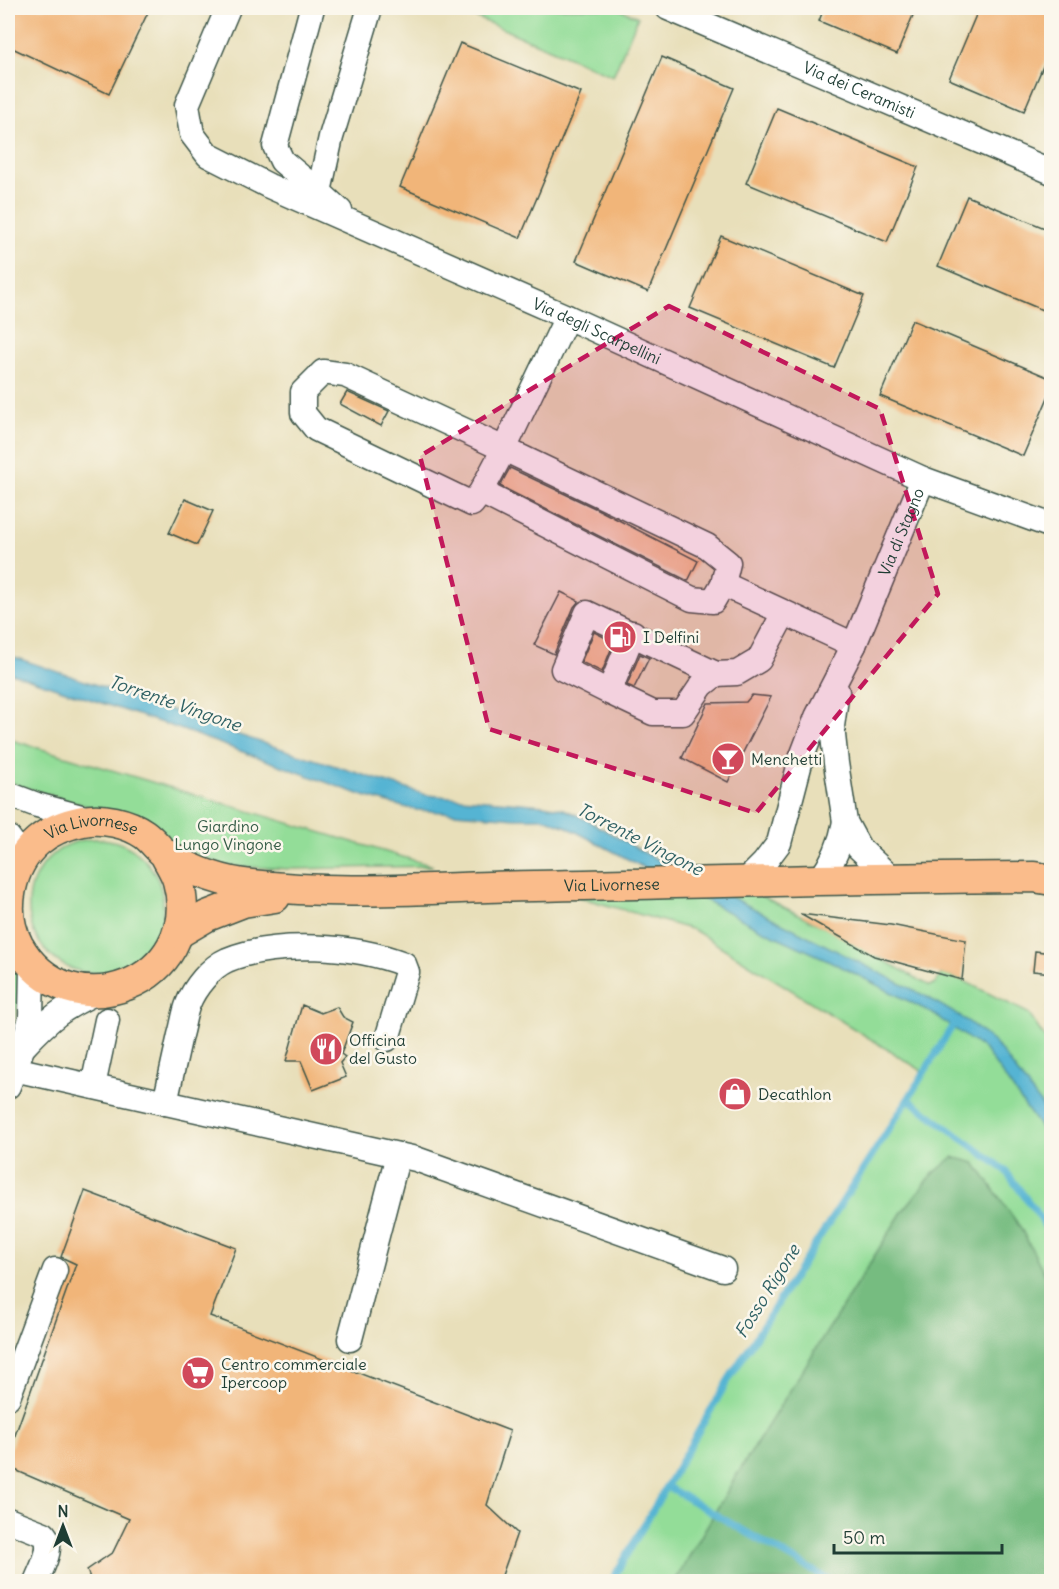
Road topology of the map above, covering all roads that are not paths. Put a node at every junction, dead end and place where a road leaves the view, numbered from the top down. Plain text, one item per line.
1 (228, 8) edge
2 (312, 8) edge
3 (370, 8) edge
4 (668, 8) edge
5 (1052, 172) edge
6 (319, 192) junction
7 (350, 221) junction
8 (567, 317) junction
9 (504, 449) junction
10 (923, 479) junction
11 (480, 492) junction
12 (1052, 526) edge
13 (723, 584) junction
14 (784, 613) junction
15 (633, 633) junction
16 (854, 645) junction
17 (716, 674) junction
18 (839, 678) junction
19 (609, 692) junction
20 (8, 794) edge
21 (89, 819) junction
22 (845, 822) junction
23 (12, 855) edge
24 (166, 856) junction
25 (891, 878) junction
26 (820, 880) junction
27 (1052, 880) edge
28 (732, 882) junction
29 (316, 890) junction
30 (9, 928) edge
31 (178, 933) junction
32 (32, 965) junction
33 (102, 1006) junction
34 (387, 1039) dead end
35 (14, 1068) edge
36 (93, 1086) junction
37 (165, 1103) junction
38 (398, 1155) junction
39 (55, 1269) dead end
40 (723, 1269) dead end
41 (350, 1339) dead end
42 (8, 1397) edge
43 (8, 1520) edge
44 (36, 1581) edge

1 - 7 street, Via degli Scarpellini
2 - 6 street
3 - 6 street
4 - 5 street, Via dei Ceramisti
6 - 7 street
7 - 8 street, Via degli Scarpellini
8 - 9 street
8 - 10 street, Via degli Scarpellini
9 - 11 street
9 - 11 street
9 - 13 street
10 - 12 street, Via di Stagno
10 - 16 street, Via di Stagno
11 - 13 street
13 - 14 street
14 - 16 street
14 - 17 street
15 - 17 street
15 - 19 street
15 - 19 street
16 - 18 street, Via di Stagno
17 - 19 street
18 - 22 street, Via di Stagno
18 - 28 street, Via di Stagno
20 - 21 street
21 - 23 main road, Via Livornese
21 - 24 main road, Via Livornese
22 - 25 street, Via di Stagno
22 - 26 street, Via di Stagno
23 - 30 main road, Via Livornese
24 - 29 main road, Via Livornese
24 - 31 main road, Via Livornese
25 - 26 main road, Via Livornese
25 - 27 main road, Via Livornese
26 - 28 main road, Via Livornese
28 - 29 main road, Via Livornese
29 - 31 main road, Via Livornese
30 - 32 main road, Via Livornese
31 - 33 main road, Via Livornese
32 - 33 main road, Via Livornese
32 - 35 street
33 - 35 street
33 - 36 street
34 - 37 street
35 - 36 street
36 - 37 street
37 - 38 street
38 - 40 street
38 - 41 street
39 - 42 street
43 - 44 street

